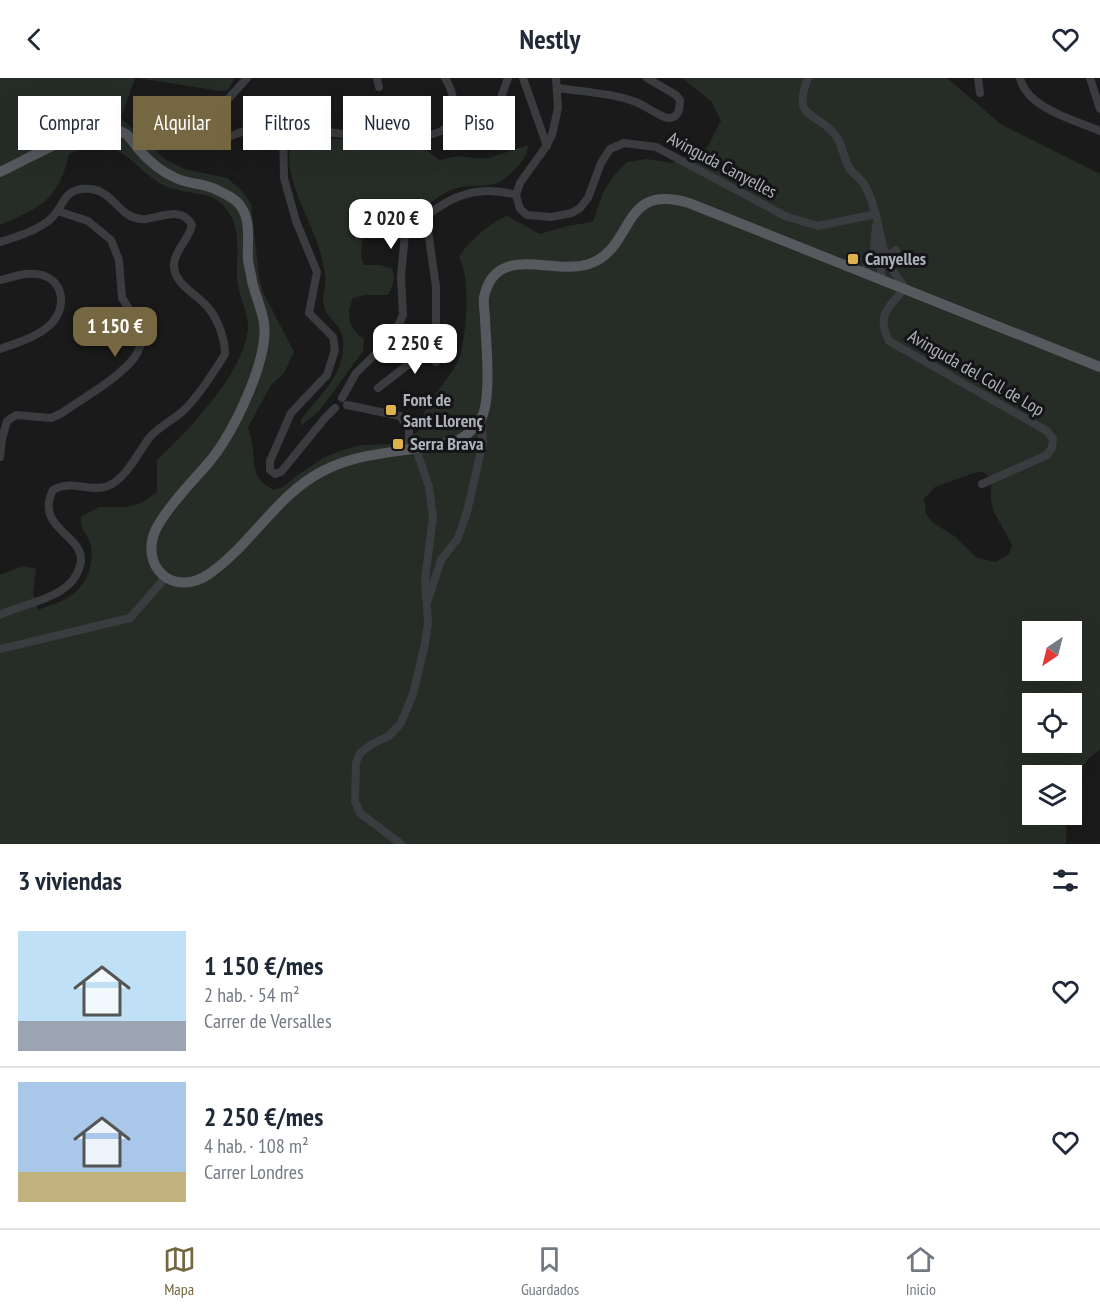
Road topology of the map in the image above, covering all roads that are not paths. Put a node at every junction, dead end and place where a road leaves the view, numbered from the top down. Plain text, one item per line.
1 (247, 78) edge
2 (446, 78) edge
3 (508, 78) edge
4 (523, 78) edge
5 (556, 78) edge
6 (647, 78) edge
7 (808, 78) edge
8 (978, 78) edge
9 (1020, 78) edge
10 (1090, 78) edge
11 (558, 88) junction
12 (980, 93) dead end
13 (231, 96) edge
14 (502, 96) edge
15 (1100, 109) edge
16 (331, 131) edge
17 (1100, 131) edge
18 (547, 146) junction
19 (283, 150) edge
20 (0, 172) edge
21 (516, 195) junction
22 (58, 211) junction
23 (876, 214) junction
24 (426, 216) junction
25 (876, 236) junction
26 (0, 242) edge
27 (896, 250) dead end
28 (886, 257) junction
29 (863, 271) junction
30 (882, 278) junction
31 (0, 280) edge
32 (905, 288) junction
33 (436, 343) junction
34 (0, 350) edge
35 (436, 362) dead end
36 (1100, 367) edge
37 (378, 388) dead end
38 (344, 402) junction
39 (481, 420) junction
40 (412, 449) junction
41 (0, 457) edge
42 (982, 484) dead end
43 (166, 577) junction
44 (426, 608) junction
45 (0, 615) edge
46 (0, 649) edge
47 (401, 844) edge

1 - 13 street
2 - 16 street
3 - 14 street
4 - 18 street
5 - 11 street
6 - 11 street
7 - 23 street
8 - 12 street
9 - 17 street
10 - 15 street
11 - 18 street
18 - 21 street
19 - 38 street
20 - 43 main road
21 - 23 street, Avinguda Canyelles
21 - 24 street
22 - 26 street
22 - 41 street
22 - 45 street
23 - 25 street
23 - 28 street
24 - 33 street
24 - 38 street
25 - 29 street
25 - 30 street
27 - 28 street
28 - 32 street
29 - 30 main road
29 - 39 main road
30 - 32 main road
31 - 34 street
32 - 36 main road
32 - 42 street, Avinguda del Coll de Lop
33 - 35 street
33 - 37 street
38 - 40 street
39 - 40 main road
39 - 44 street
40 - 43 main road
40 - 44 street
43 - 46 street
44 - 47 street

